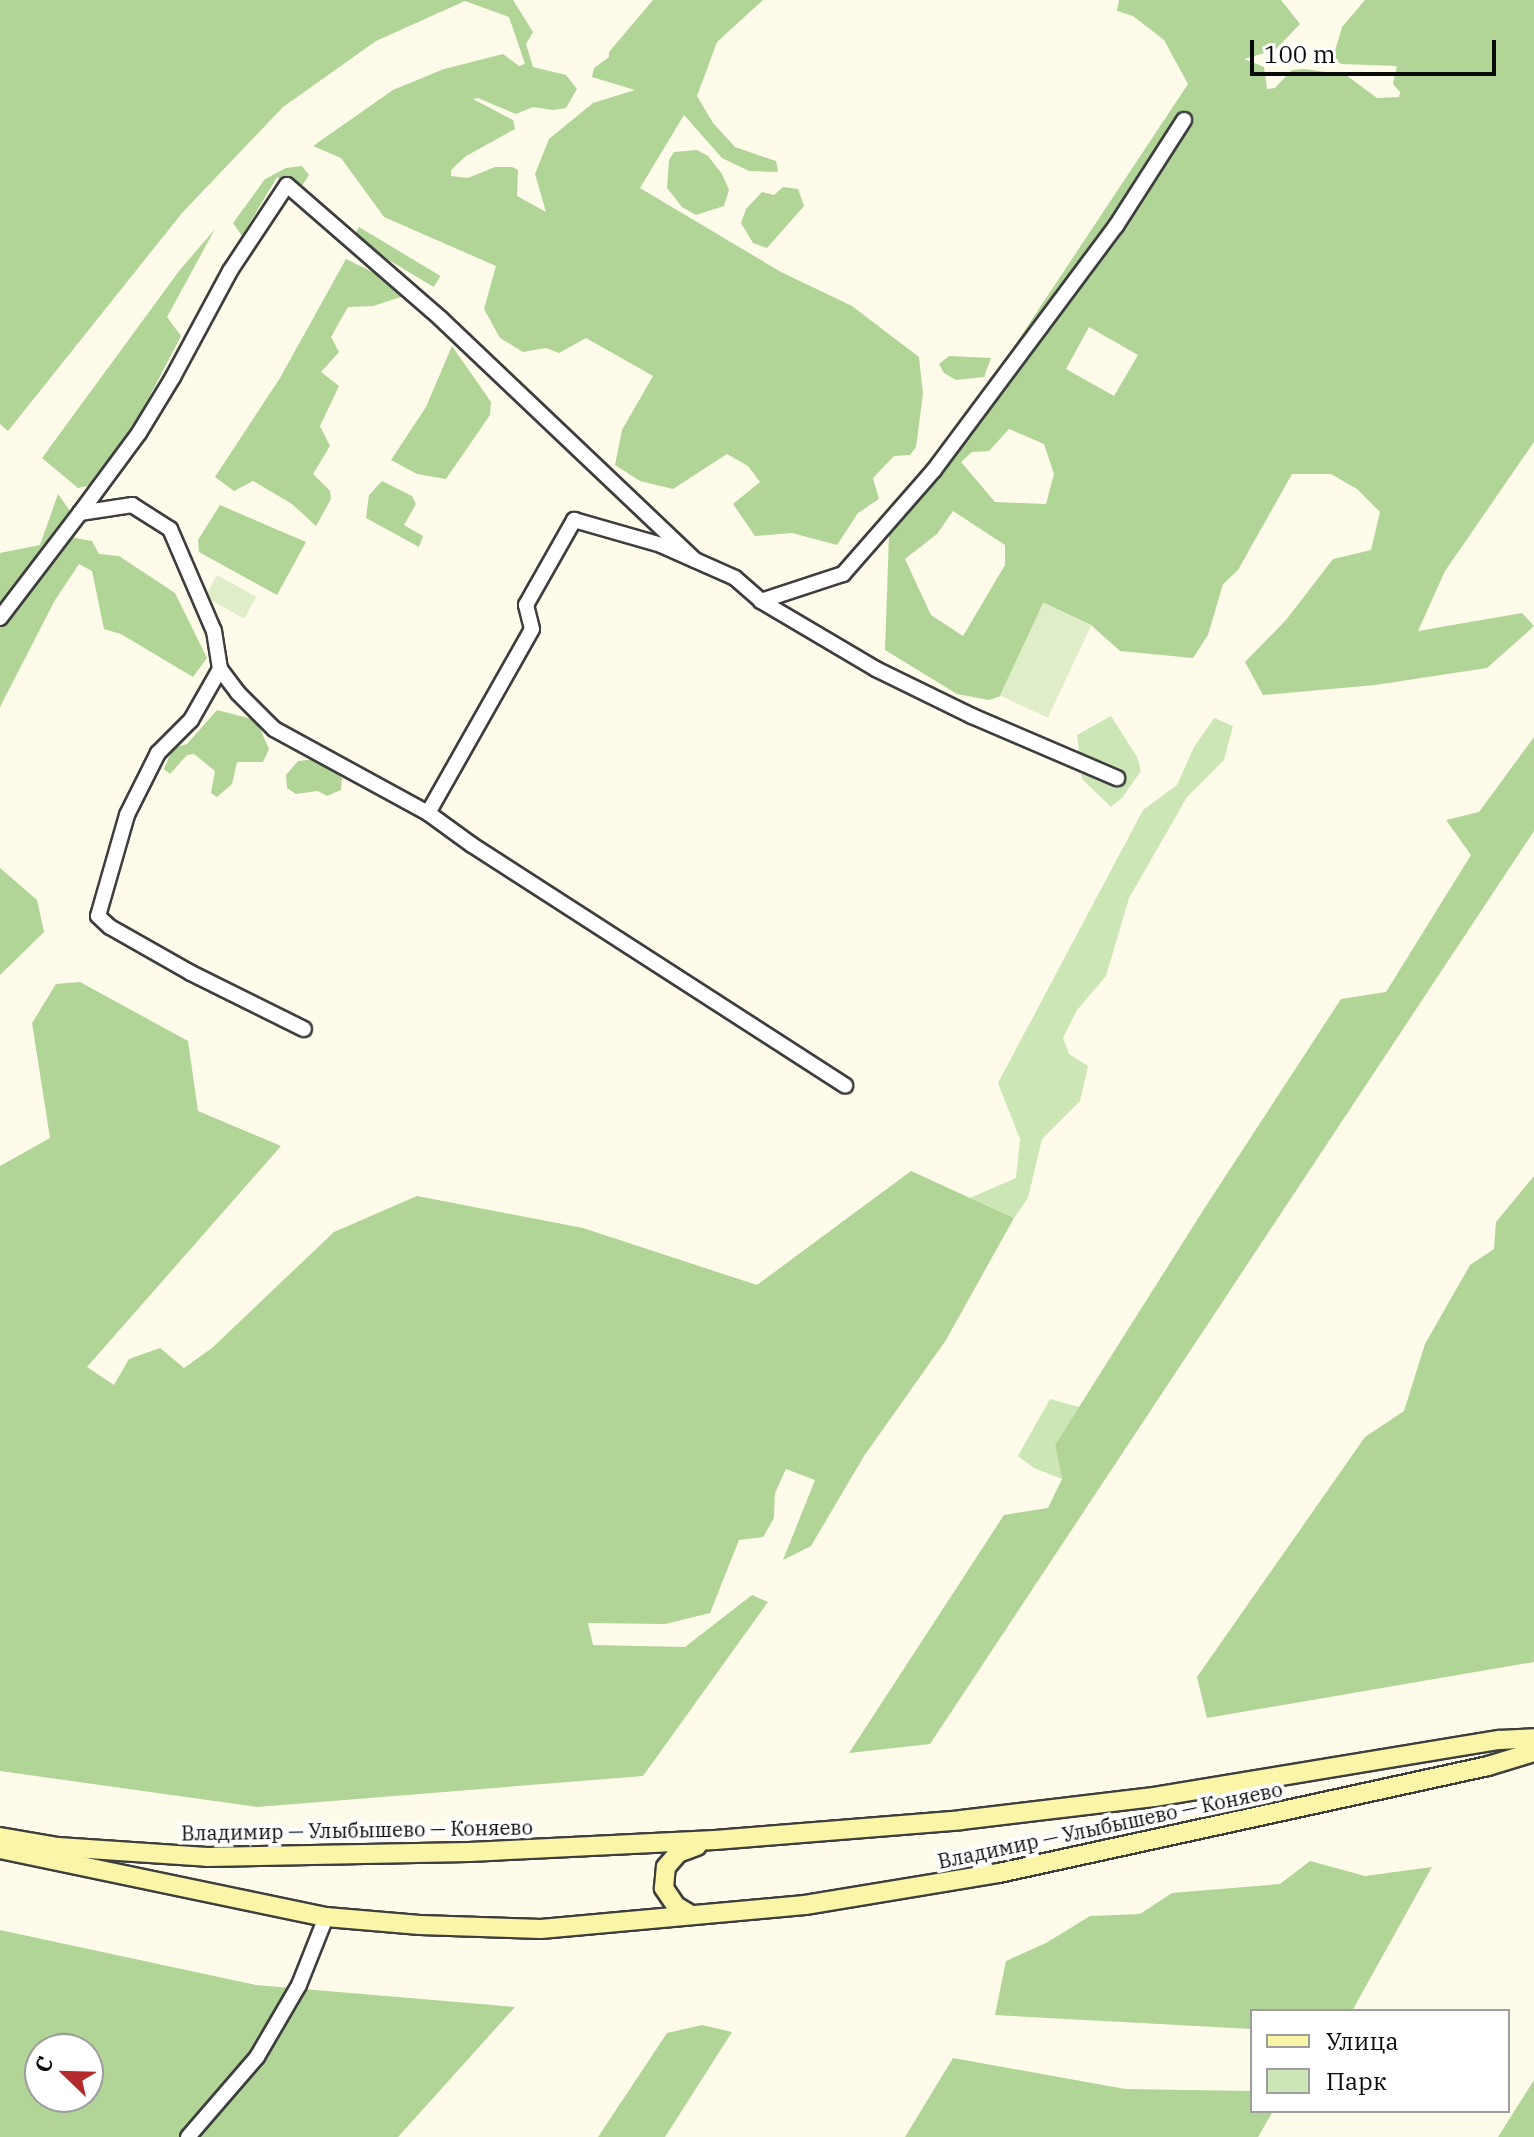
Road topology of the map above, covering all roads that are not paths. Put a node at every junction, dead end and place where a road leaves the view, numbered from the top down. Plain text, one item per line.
1 (1184, 120) dead end
2 (80, 513) junction
3 (695, 560) junction
4 (761, 601) junction
5 (0, 618) edge
6 (220, 669) junction
7 (1117, 778) dead end
8 (428, 813) junction
9 (304, 1029) dead end
10 (845, 1085) dead end
11 (1534, 1738) edge
12 (1534, 1752) edge
13 (0, 1837) edge
14 (715, 1840) junction
15 (0, 1849) edge
16 (691, 1915) junction
17 (326, 1917) junction
18 (188, 2137) edge

1 - 4 street
2 - 3 street
2 - 5 street
2 - 6 street
3 - 4 street
3 - 8 street
4 - 7 street
6 - 8 street
6 - 9 street
8 - 10 street
11 - 14 main road, Владимир — Улыбышево — Коняево
12 - 16 main road, Владимир — Улыбышево — Коняево
13 - 14 main road, Владимир — Улыбышево — Коняево
14 - 16 main road, Владимир — Улыбышево — Коняево
15 - 17 main road, Владимир — Улыбышево — Коняево
16 - 17 main road, Владимир — Улыбышево — Коняево
17 - 18 street

